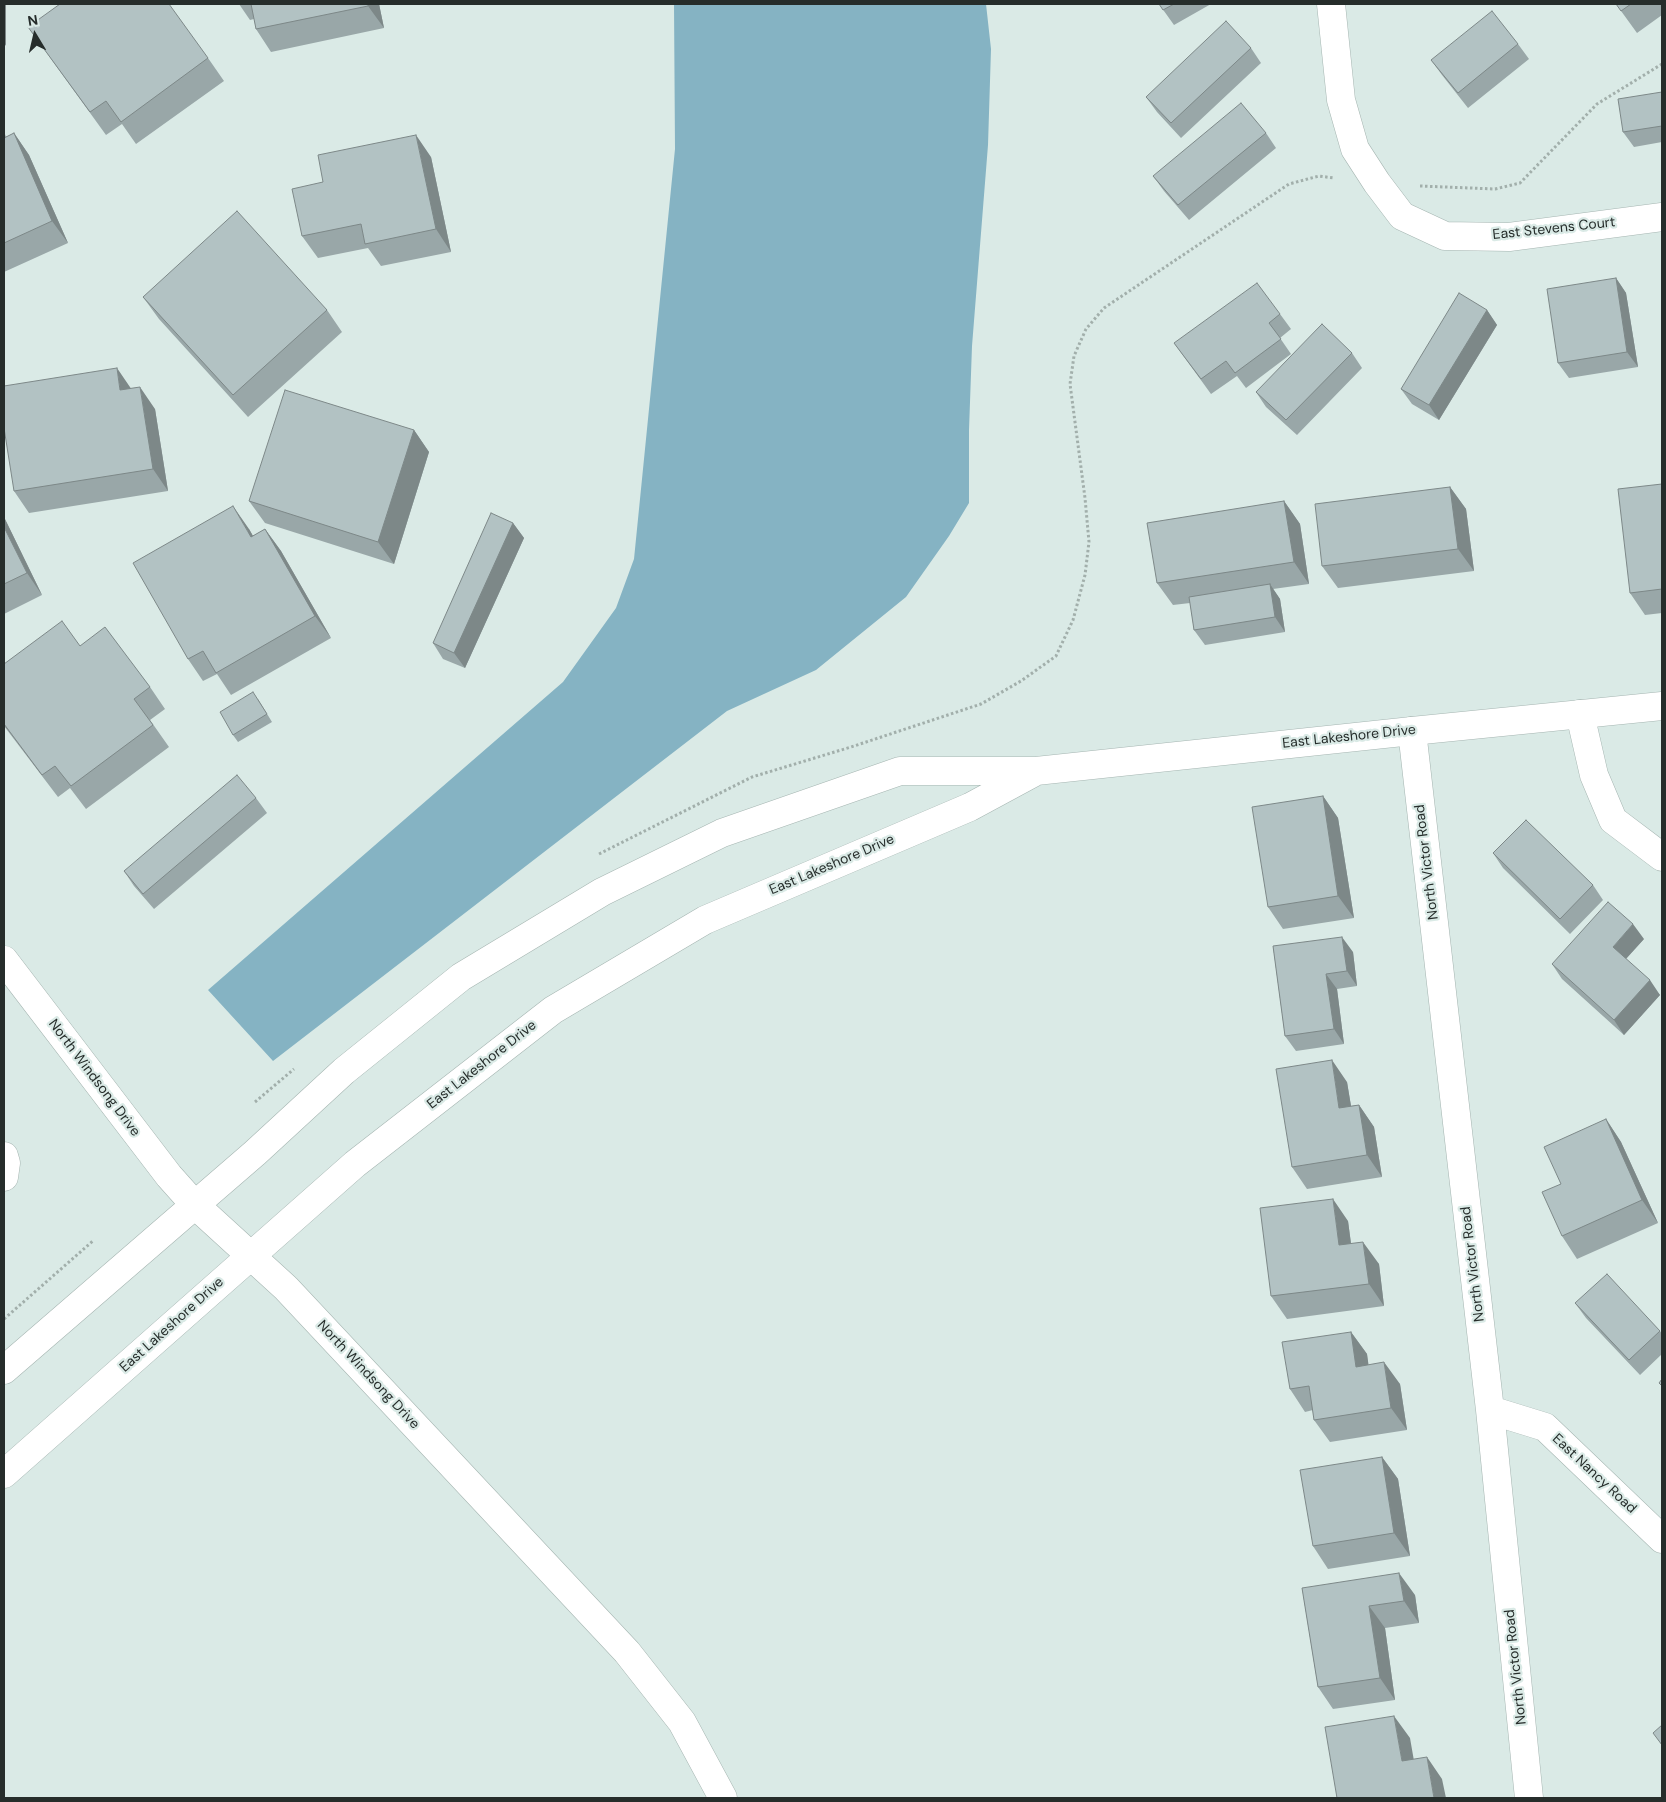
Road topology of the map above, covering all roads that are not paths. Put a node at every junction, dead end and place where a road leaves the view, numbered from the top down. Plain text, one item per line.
1 (1331, 4) edge
2 (1662, 217) edge
3 (1662, 706) edge
4 (1580, 714) junction
5 (1412, 731) junction
6 (1036, 771) junction
7 (1662, 857) edge
8 (4, 960) edge
9 (4, 1156) edge
10 (4, 1177) edge
11 (194, 1204) junction
12 (250, 1256) junction
13 (4, 1370) edge
14 (1490, 1410) junction
15 (4, 1474) edge
16 (1662, 1539) edge
17 (723, 1798) edge
18 (1529, 1798) edge

1 - 2 main road, East Stevens Court
3 - 4 main road, East Lakeshore Drive
4 - 5 main road, East Lakeshore Drive
4 - 7 main road
5 - 6 main road, East Lakeshore Drive
5 - 14 main road, North Victor Road
6 - 11 main road, East Lakeshore Drive
6 - 12 main road, East Lakeshore Drive
8 - 11 main road, North Windsong Drive
9 - 10 main road
11 - 12 main road, North Windsong Drive
11 - 13 main road, East Lakeshore Drive
12 - 15 main road, East Lakeshore Drive
12 - 17 main road, North Windsong Drive
14 - 16 main road, East Nancy Road
14 - 18 main road, North Victor Road

